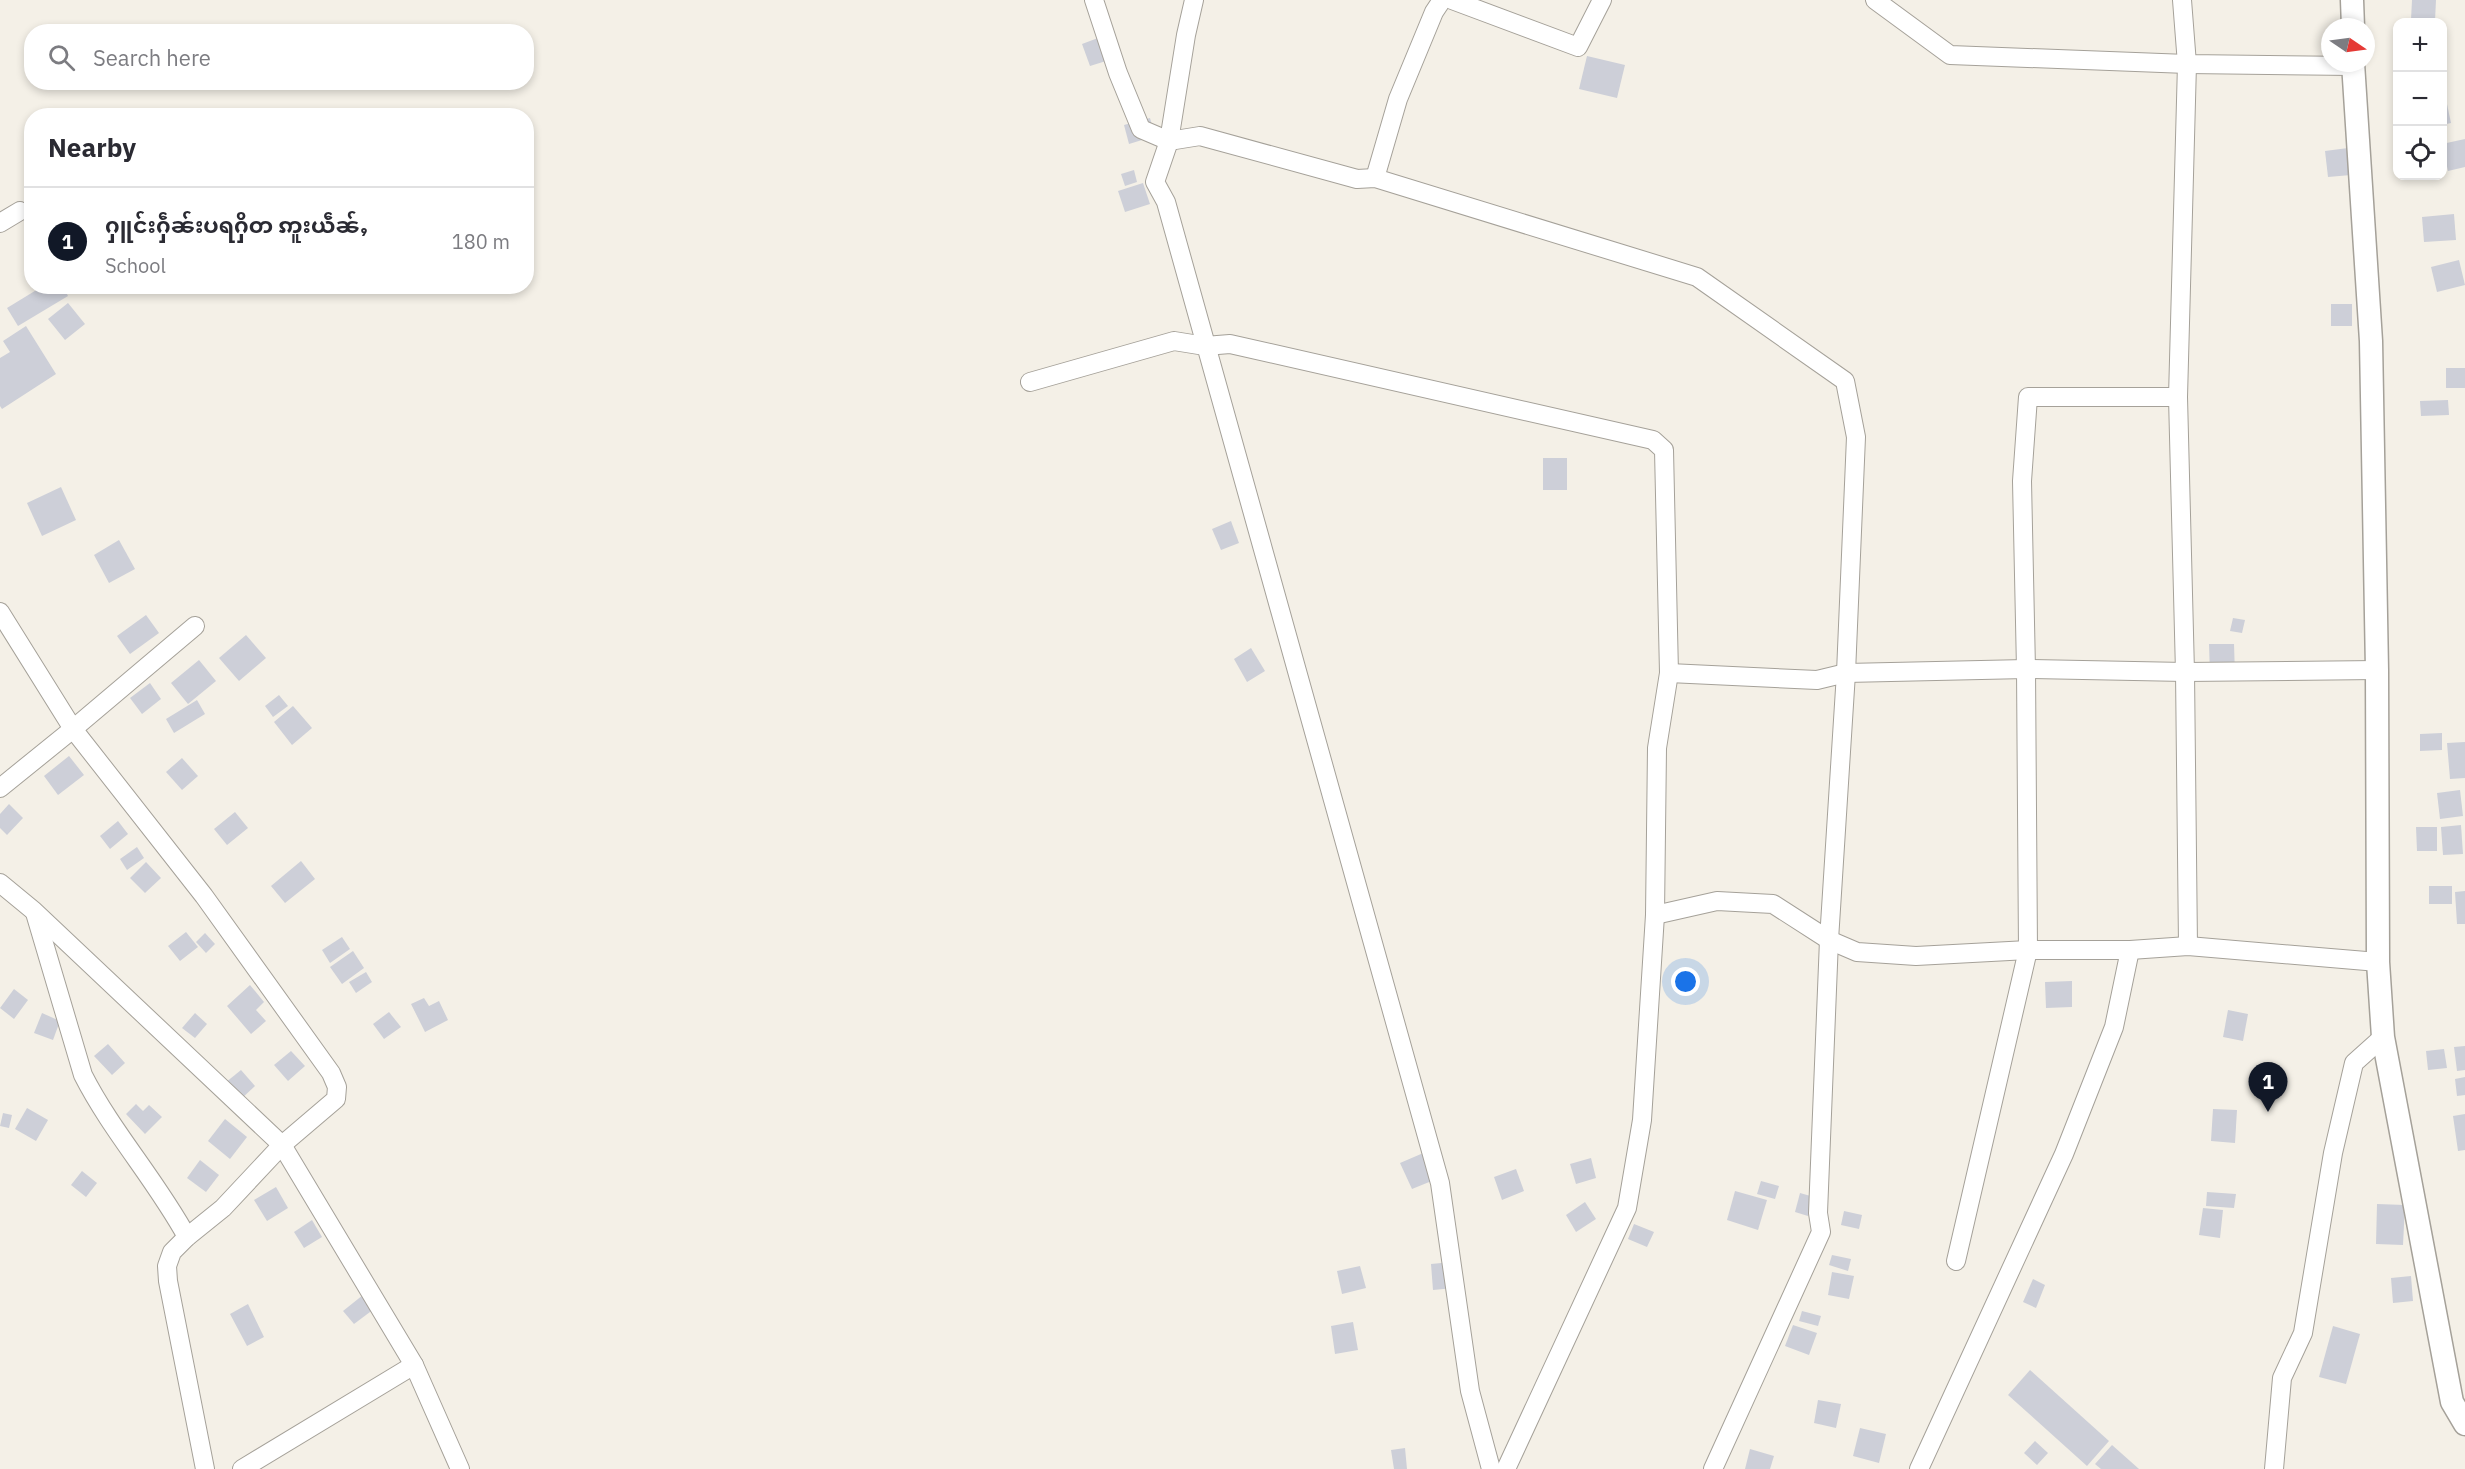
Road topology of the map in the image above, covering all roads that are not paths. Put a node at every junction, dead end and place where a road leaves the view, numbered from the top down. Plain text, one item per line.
1 (1094, 0) edge
2 (1194, 0) edge
3 (1442, 0) edge
4 (1452, 0) edge
5 (1602, 0) edge
6 (1875, 0) edge
7 (2182, 0) edge
8 (2352, 0) edge
9 (2353, 18) edge
10 (2187, 64) junction
11 (2321, 64) edge
12 (2354, 72) edge
13 (1168, 141) junction
14 (1375, 178) junction
15 (20, 211) dead end
16 (0, 223) edge
17 (1205, 346) junction
18 (1030, 382) dead end
19 (2178, 397) junction
20 (0, 612) edge
21 (195, 626) dead end
22 (2026, 669) junction
23 (2377, 670) junction
24 (2185, 672) junction
25 (1670, 673) junction
26 (1846, 673) junction
27 (73, 729) junction
28 (0, 788) edge
29 (0, 883) edge
30 (34, 911) junction
31 (1655, 915) junction
32 (1829, 940) junction
33 (2188, 946) junction
34 (2028, 950) junction
35 (2130, 950) junction
36 (2378, 962) junction
37 (2383, 1037) junction
38 (282, 1144) junction
39 (187, 1237) junction
40 (1956, 1261) dead end
41 (414, 1365) junction
42 (2465, 1424) edge
43 (205, 1469) edge
44 (242, 1469) edge
45 (460, 1469) edge
46 (1491, 1469) edge
47 (1506, 1469) edge
48 (1713, 1469) edge
49 (1919, 1469) edge
50 (2274, 1469) edge

1 - 13 street
2 - 13 street
3 - 14 street
4 - 5 street
6 - 10 street
7 - 10 street
8 - 9 street
10 - 11 street
10 - 19 street
12 - 23 street
13 - 14 street
13 - 17 street
14 - 26 street
15 - 16 street
17 - 18 street
17 - 25 street
17 - 46 street
19 - 22 street
19 - 24 street
20 - 27 street
21 - 27 street
22 - 24 street
22 - 26 street
22 - 34 street
23 - 24 street
23 - 36 street
24 - 33 street
25 - 26 street
25 - 31 street
26 - 32 street
27 - 28 street
27 - 38 street
29 - 30 street
30 - 38 street
30 - 39 street
31 - 32 street
31 - 47 street
32 - 34 street
32 - 48 street
33 - 35 street
33 - 36 street
34 - 35 street
34 - 40 street
35 - 49 street
36 - 37 street
37 - 42 street
37 - 50 street
38 - 39 street
38 - 41 street
39 - 43 street
41 - 44 street
41 - 45 street

